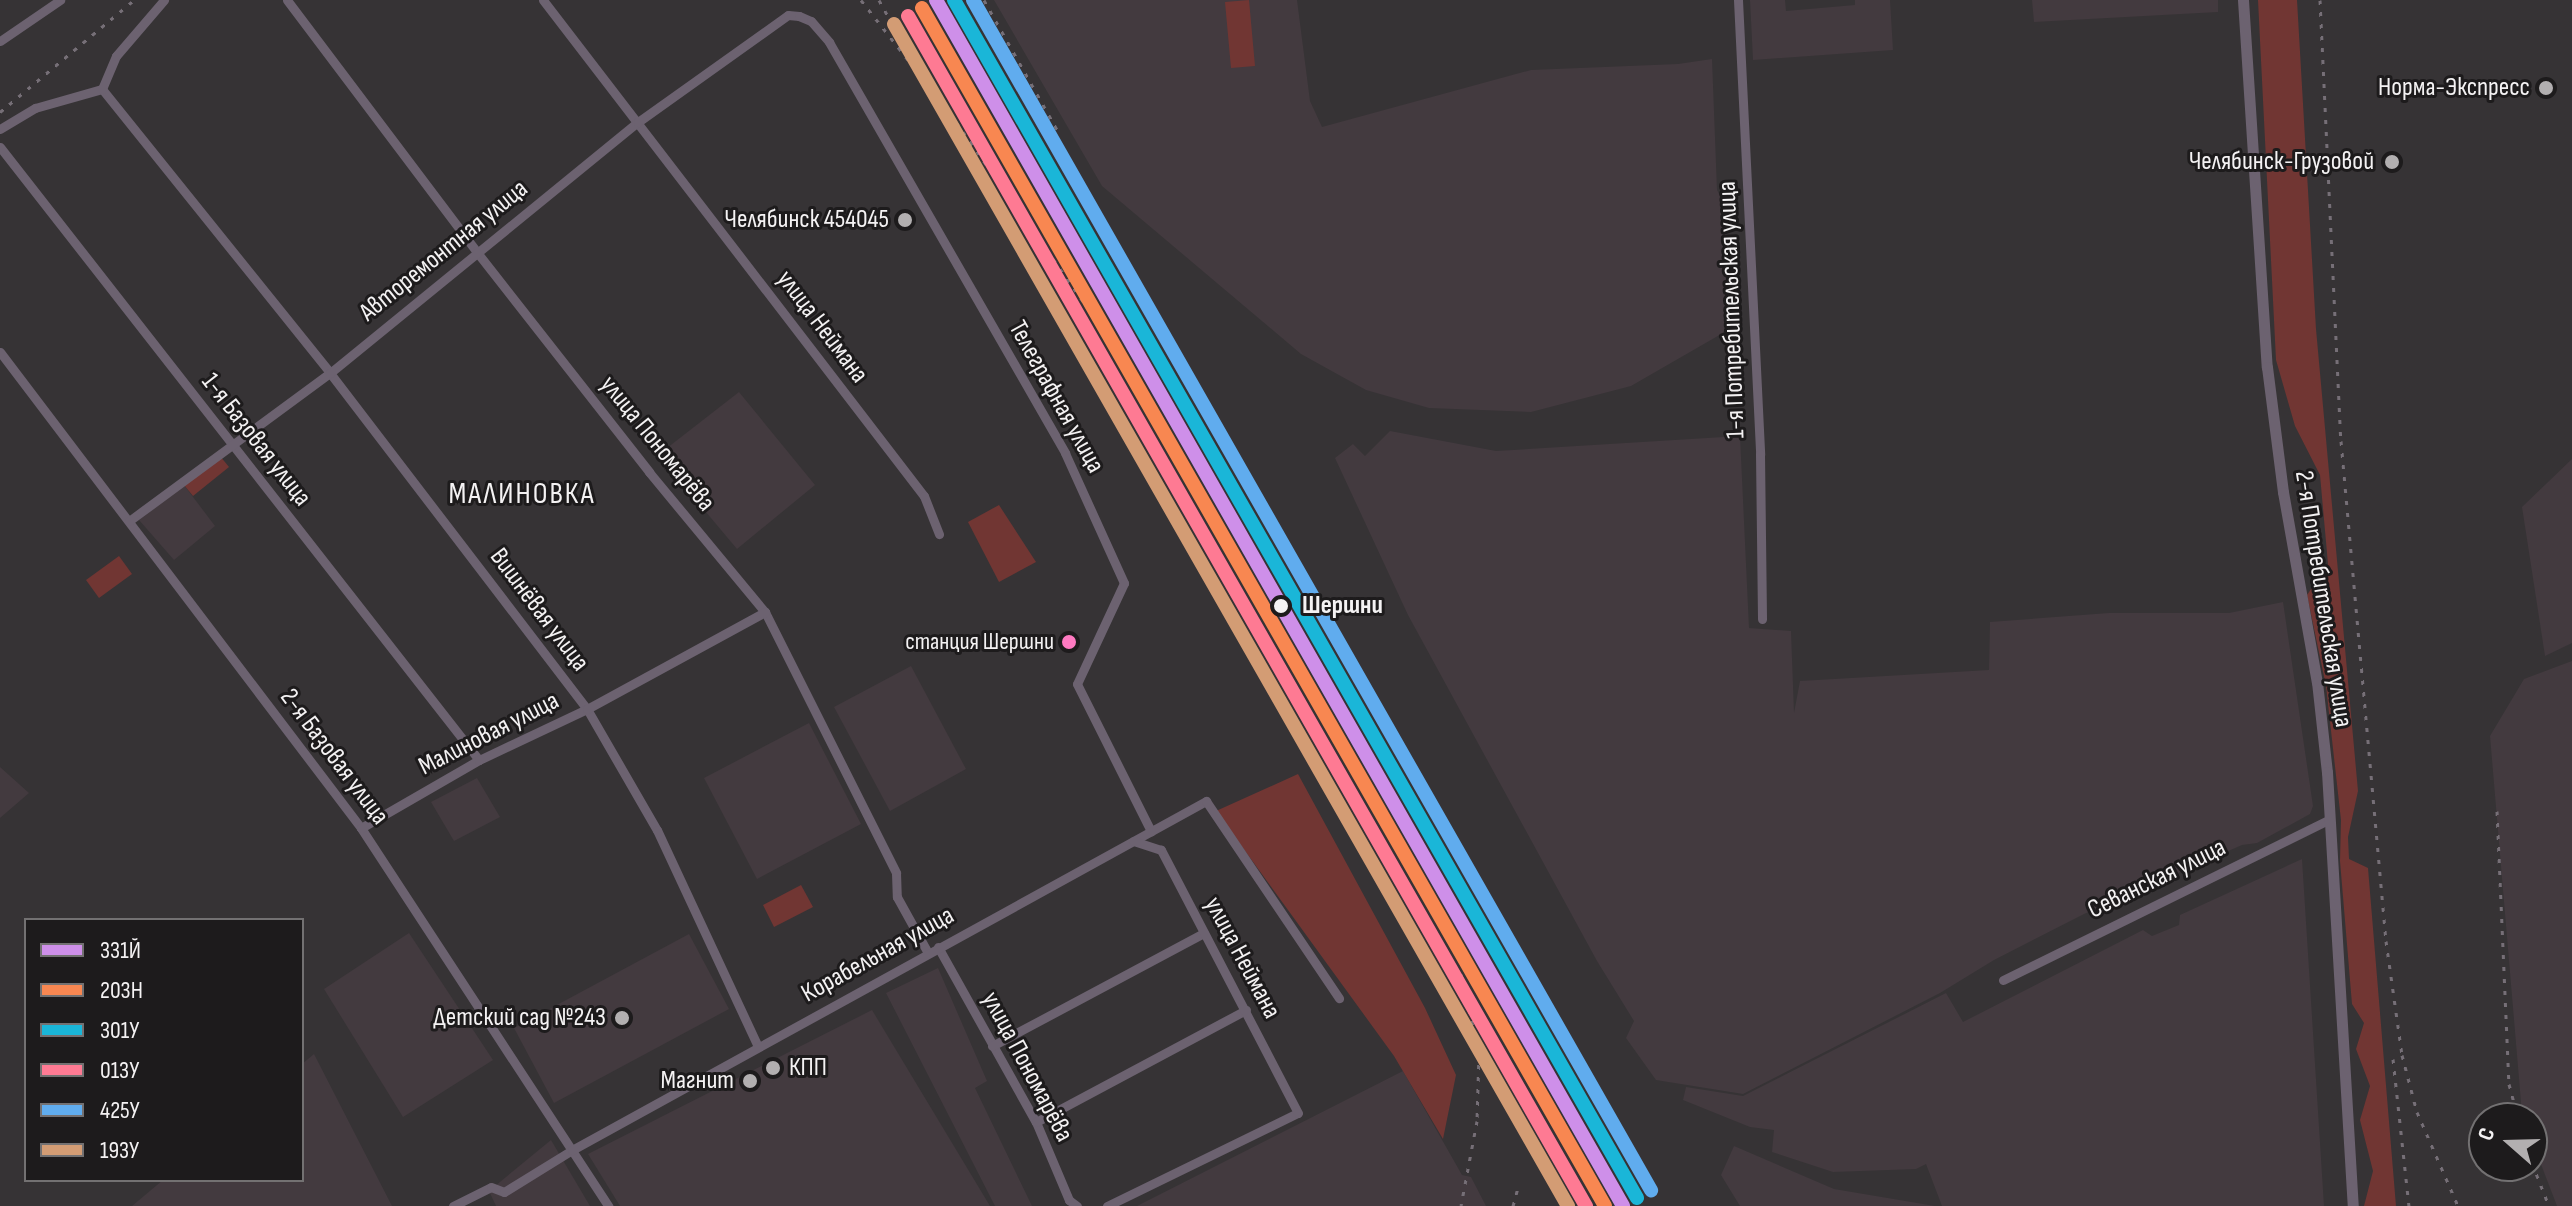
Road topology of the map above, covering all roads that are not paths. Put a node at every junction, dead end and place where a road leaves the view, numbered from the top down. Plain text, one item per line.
1 (60, 0) edge
2 (164, 0) edge
3 (287, 0) edge
4 (543, 0) edge
5 (1738, 0) edge
6 (2243, 0) edge
7 (788, 15) joint
8 (0, 41) edge
9 (102, 89) junction
10 (638, 122) junction
11 (0, 129) edge
12 (0, 147) edge
13 (476, 251) junction
14 (0, 352) edge
15 (330, 373) junction
16 (231, 444) junction
17 (129, 521) junction
18 (939, 534) dead end
19 (765, 612) junction
20 (1762, 619) dead end
21 (587, 709) junction
22 (479, 760) junction
23 (2330, 819) junction
24 (361, 828) junction
25 (1151, 831) junction
26 (1133, 841) junction
27 (1204, 933) junction
28 (933, 950) junction
29 (2003, 980) dead end
30 (1339, 998) dead end
31 (1246, 1010) junction
32 (992, 1046) junction
33 (758, 1047) junction
34 (1036, 1122) junction
35 (572, 1150) junction
36 (453, 1206) edge
37 (608, 1206) edge
38 (1077, 1206) edge
39 (1107, 1206) edge
40 (2353, 1206) edge

1 - 8 street
2 - 9 street
3 - 13 street, улица Пономарёва
4 - 10 street, улица Неймана
5 - 20 street, 1-я Потребительская улица
6 - 23 street, 2-я Потребительская улица
7 - 10 street, Авторемонтная улица
7 - 25 street, Телеграфная улица
9 - 11 street
9 - 15 street, Вишнёвая улица
10 - 13 street, Авторемонтная улица
10 - 18 street, улица Неймана
12 - 16 street, 1-я Базовая улица
13 - 15 street, Авторемонтная улица
13 - 19 street, улица Пономарёва
14 - 17 street, 2-я Базовая улица
15 - 16 street, Авторемонтная улица
15 - 21 street, Вишнёвая улица
16 - 17 street, Авторемонтная улица
16 - 22 street, 1-я Базовая улица
17 - 24 street, 2-я Базовая улица
19 - 21 street, Малиновая улица
19 - 28 street, улица Пономарёва
21 - 22 street, Малиновая улица
21 - 33 street, Вишнёвая улица
22 - 24 street, Малиновая улица
23 - 29 street, Севанская улица
23 - 40 street, 2-я Потребительская улица
24 - 35 street, 2-я Базовая улица
25 - 26 street, Корабельная улица
25 - 30 street, Корабельная улица
26 - 27 street, улица Неймана
26 - 28 street, Корабельная улица
27 - 31 street, улица Неймана
27 - 32 street
28 - 32 street, улица Пономарёва
28 - 33 street, Корабельная улица
31 - 34 street
31 - 39 street, улица Неймана
32 - 34 street, улица Пономарёва
33 - 35 street, Корабельная улица
34 - 38 street, улица Пономарёва
35 - 36 street, Корабельная улица
35 - 37 street, 2-я Базовая улица

